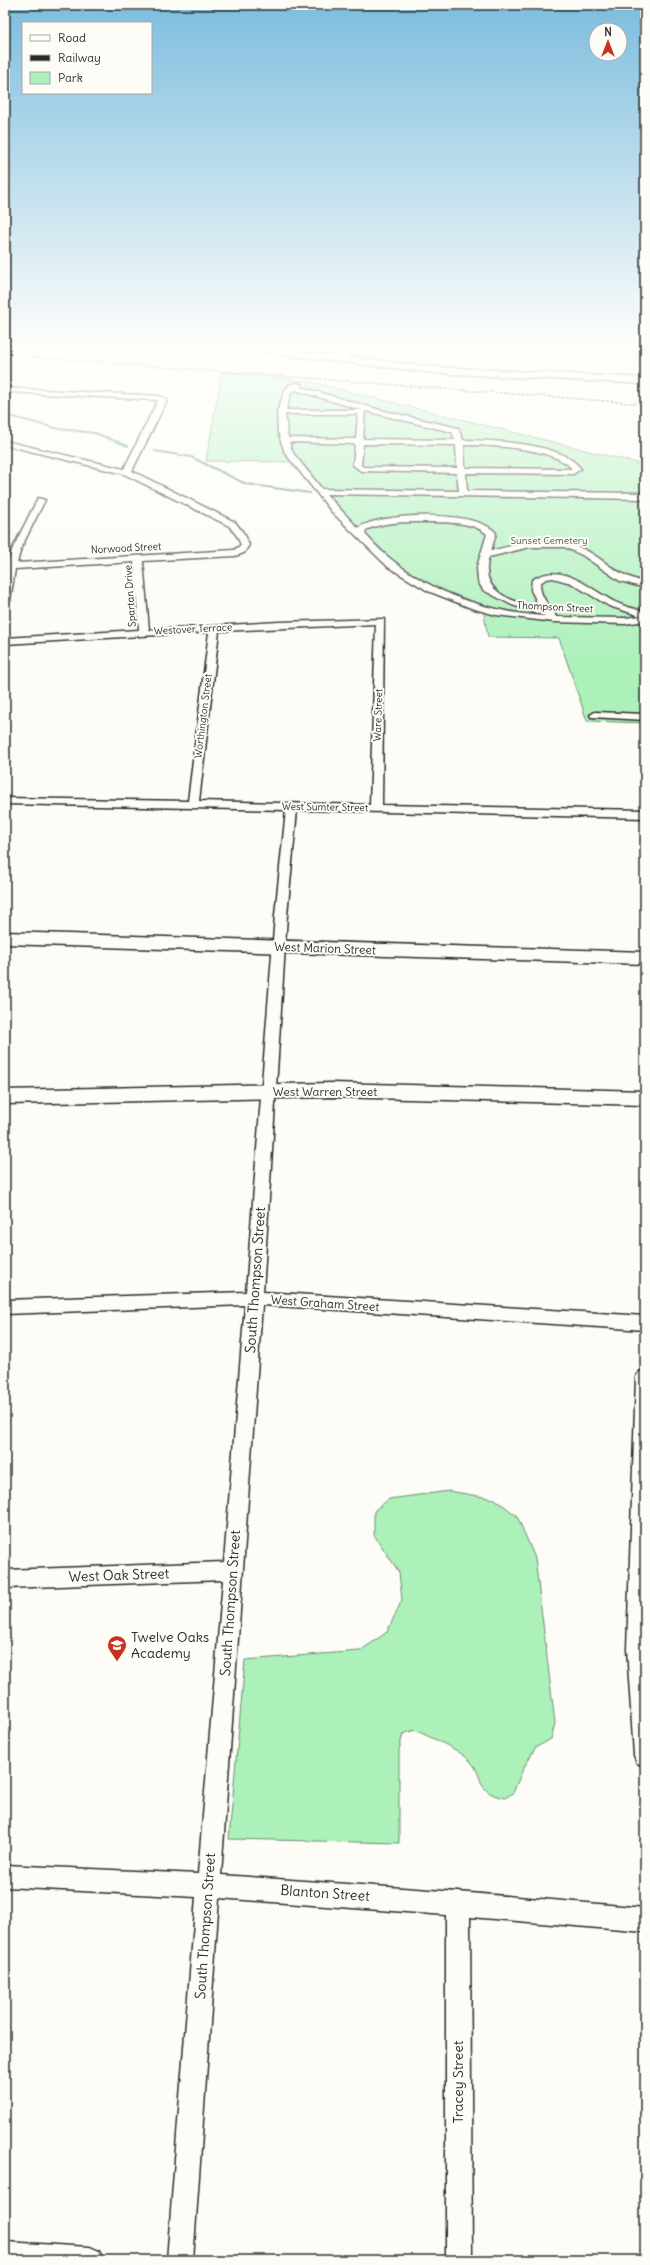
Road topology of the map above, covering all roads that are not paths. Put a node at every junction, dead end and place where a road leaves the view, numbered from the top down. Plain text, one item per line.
1 (46, 453) edge
2 (137, 453) edge
3 (290, 453) edge
4 (358, 453) edge
5 (460, 453) edge
6 (541, 453) edge
7 (461, 471) junction
8 (127, 472) junction
9 (319, 491) junction
10 (463, 493) junction
11 (645, 496) edge
12 (41, 500) dead end
13 (364, 539) junction
14 (485, 556) junction
15 (138, 558) junction
16 (11, 566) junction
17 (645, 586) edge
18 (5, 601) edge
19 (547, 612) junction
20 (645, 614) edge
21 (645, 618) edge
22 (562, 620) junction
23 (381, 621) joint
24 (214, 628) junction
25 (144, 632) junction
26 (5, 641) edge
27 (595, 715) dead end
28 (645, 718) edge
29 (5, 801) edge
30 (193, 805) junction
31 (292, 807) junction
32 (376, 808) junction
33 (645, 814) edge
34 (5, 938) edge
35 (279, 946) junction
36 (645, 958) edge
37 (270, 1091) junction
38 (5, 1098) edge
39 (645, 1098) edge
40 (254, 1298) junction
41 (5, 1306) edge
42 (645, 1323) edge
43 (645, 1377) edge
44 (233, 1571) junction
45 (5, 1579) edge
46 (645, 1755) edge
47 (5, 1876) edge
48 (208, 1886) junction
49 (458, 1903) junction
50 (645, 1920) edge
51 (5, 2255) edge
52 (90, 2260) edge
53 (180, 2260) edge
54 (459, 2260) edge

1 - 8 street
2 - 8 street
3 - 9 street, Thompson Street
4 - 7 street
5 - 7 street
6 - 7 street
7 - 10 street
8 - 15 street, Norwood Street
9 - 10 street
9 - 13 street, Thompson Street
10 - 11 street
12 - 16 street
13 - 14 street
13 - 22 street, Thompson Street
14 - 17 street
14 - 19 street
15 - 16 street, Norwood Street
15 - 25 street, Spartan Drive
16 - 18 street
19 - 20 street
19 - 22 street
21 - 22 street, Thompson Street
23 - 24 street, Westover Terrace
23 - 32 street, Ware Street
24 - 25 street, Westover Terrace
24 - 30 street, Worthington Street
25 - 26 street, Westover Terrace
27 - 28 street
29 - 30 street, West Sumter Street
30 - 31 street, West Sumter Street
31 - 32 street, West Sumter Street
31 - 35 street, South Thompson Street
32 - 33 street, West Sumter Street
34 - 35 main road, West Marion Street
35 - 36 main road, West Marion Street
35 - 37 street, South Thompson Street
37 - 38 main road, West Warren Street
37 - 39 main road, West Warren Street
37 - 40 street, South Thompson Street
40 - 41 street, West Graham Street
40 - 42 street, West Graham Street
40 - 44 street, South Thompson Street
43 - 46 street
44 - 45 street, West Oak Street
44 - 48 street, South Thompson Street
47 - 48 street, Blanton Street
48 - 49 street, Blanton Street
48 - 53 street, South Thompson Street
49 - 50 street, Blanton Street
49 - 54 street, Tracey Street
51 - 52 street

